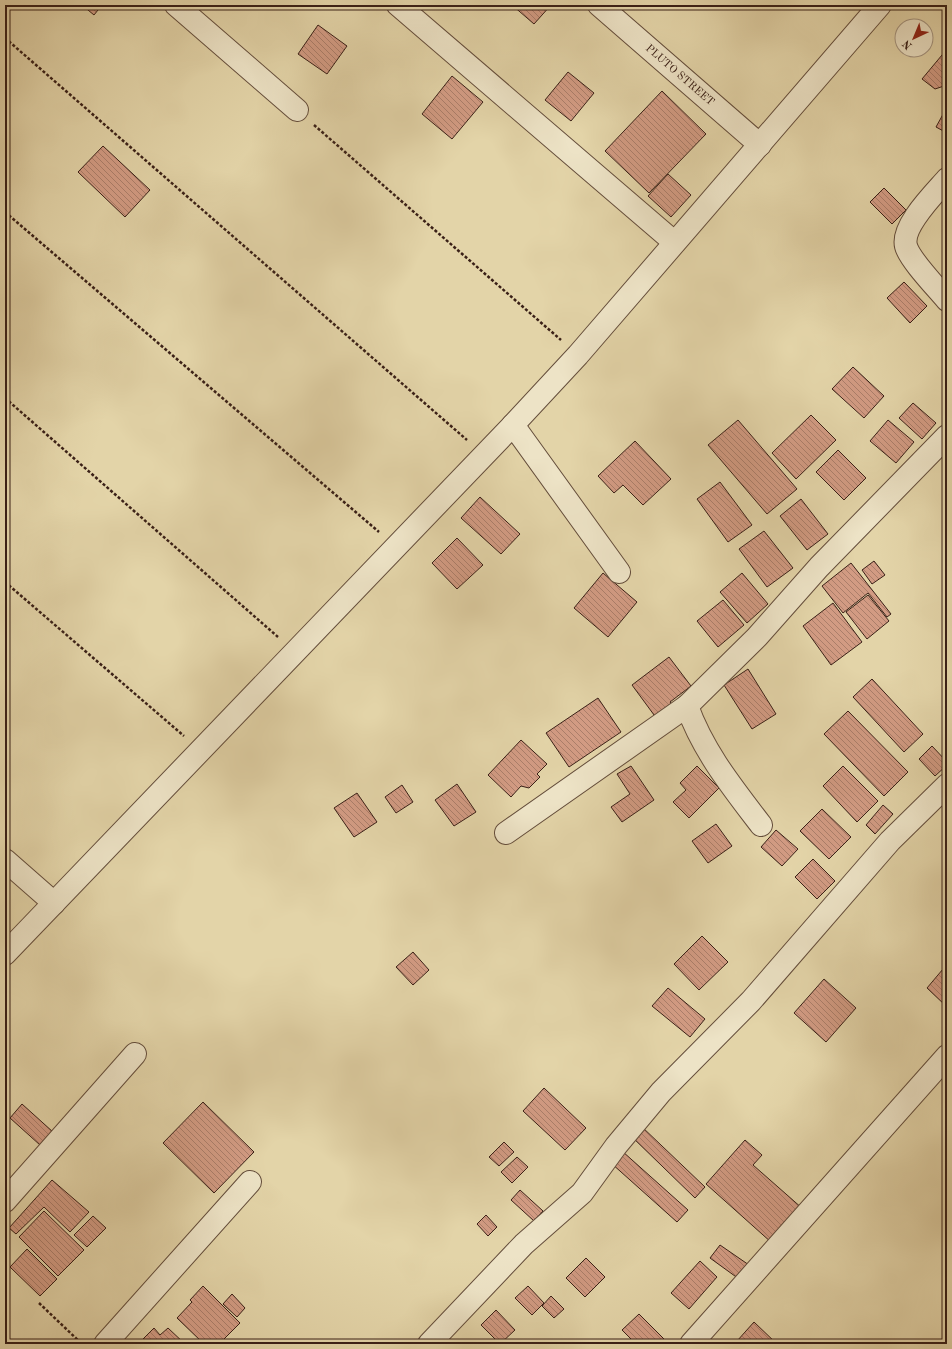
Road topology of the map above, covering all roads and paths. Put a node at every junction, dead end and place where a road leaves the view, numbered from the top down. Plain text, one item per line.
1 (176, 5) edge
2 (398, 5) edge
3 (599, 5) edge
4 (880, 5) edge
5 (5, 38) edge
6 (297, 110) joint
7 (760, 145) junction
8 (947, 179) edge
9 (5, 212) edge
10 (674, 242) junction
11 (947, 300) edge
12 (578, 355) junction
13 (5, 398) edge
14 (512, 425) junction
15 (947, 436) edge
16 (484, 455) junction
17 (396, 547) junction
18 (619, 572) dead end
19 (5, 582) edge
20 (295, 652) junction
21 (687, 706) junction
22 (201, 750) junction
23 (947, 785) edge
24 (761, 825) dead end
25 (506, 833) dead end
26 (5, 860) edge
27 (54, 903) junction
28 (5, 954) edge
29 (135, 1054) dead end
30 (947, 1056) edge
31 (250, 1182) dead end
32 (5, 1201) edge
33 (39, 1303) dead end
34 (82, 1344) edge
35 (105, 1344) edge
36 (429, 1344) edge
37 (691, 1344) edge

1 - 6 street
2 - 10 street
3 - 7 street, PLUTO STREET
4 - 7 street
5 - 16 path
6 - 12 path
7 - 10 street
8 - 11 street
9 - 17 path
10 - 12 street
12 - 14 street
13 - 20 path
14 - 16 street
14 - 18 street
15 - 21 street
16 - 17 street
17 - 20 street
19 - 22 path
20 - 22 street
21 - 24 street
21 - 25 street
22 - 27 street
23 - 36 street
26 - 27 street
27 - 28 street
29 - 32 street
30 - 37 street
31 - 35 street
33 - 34 path

